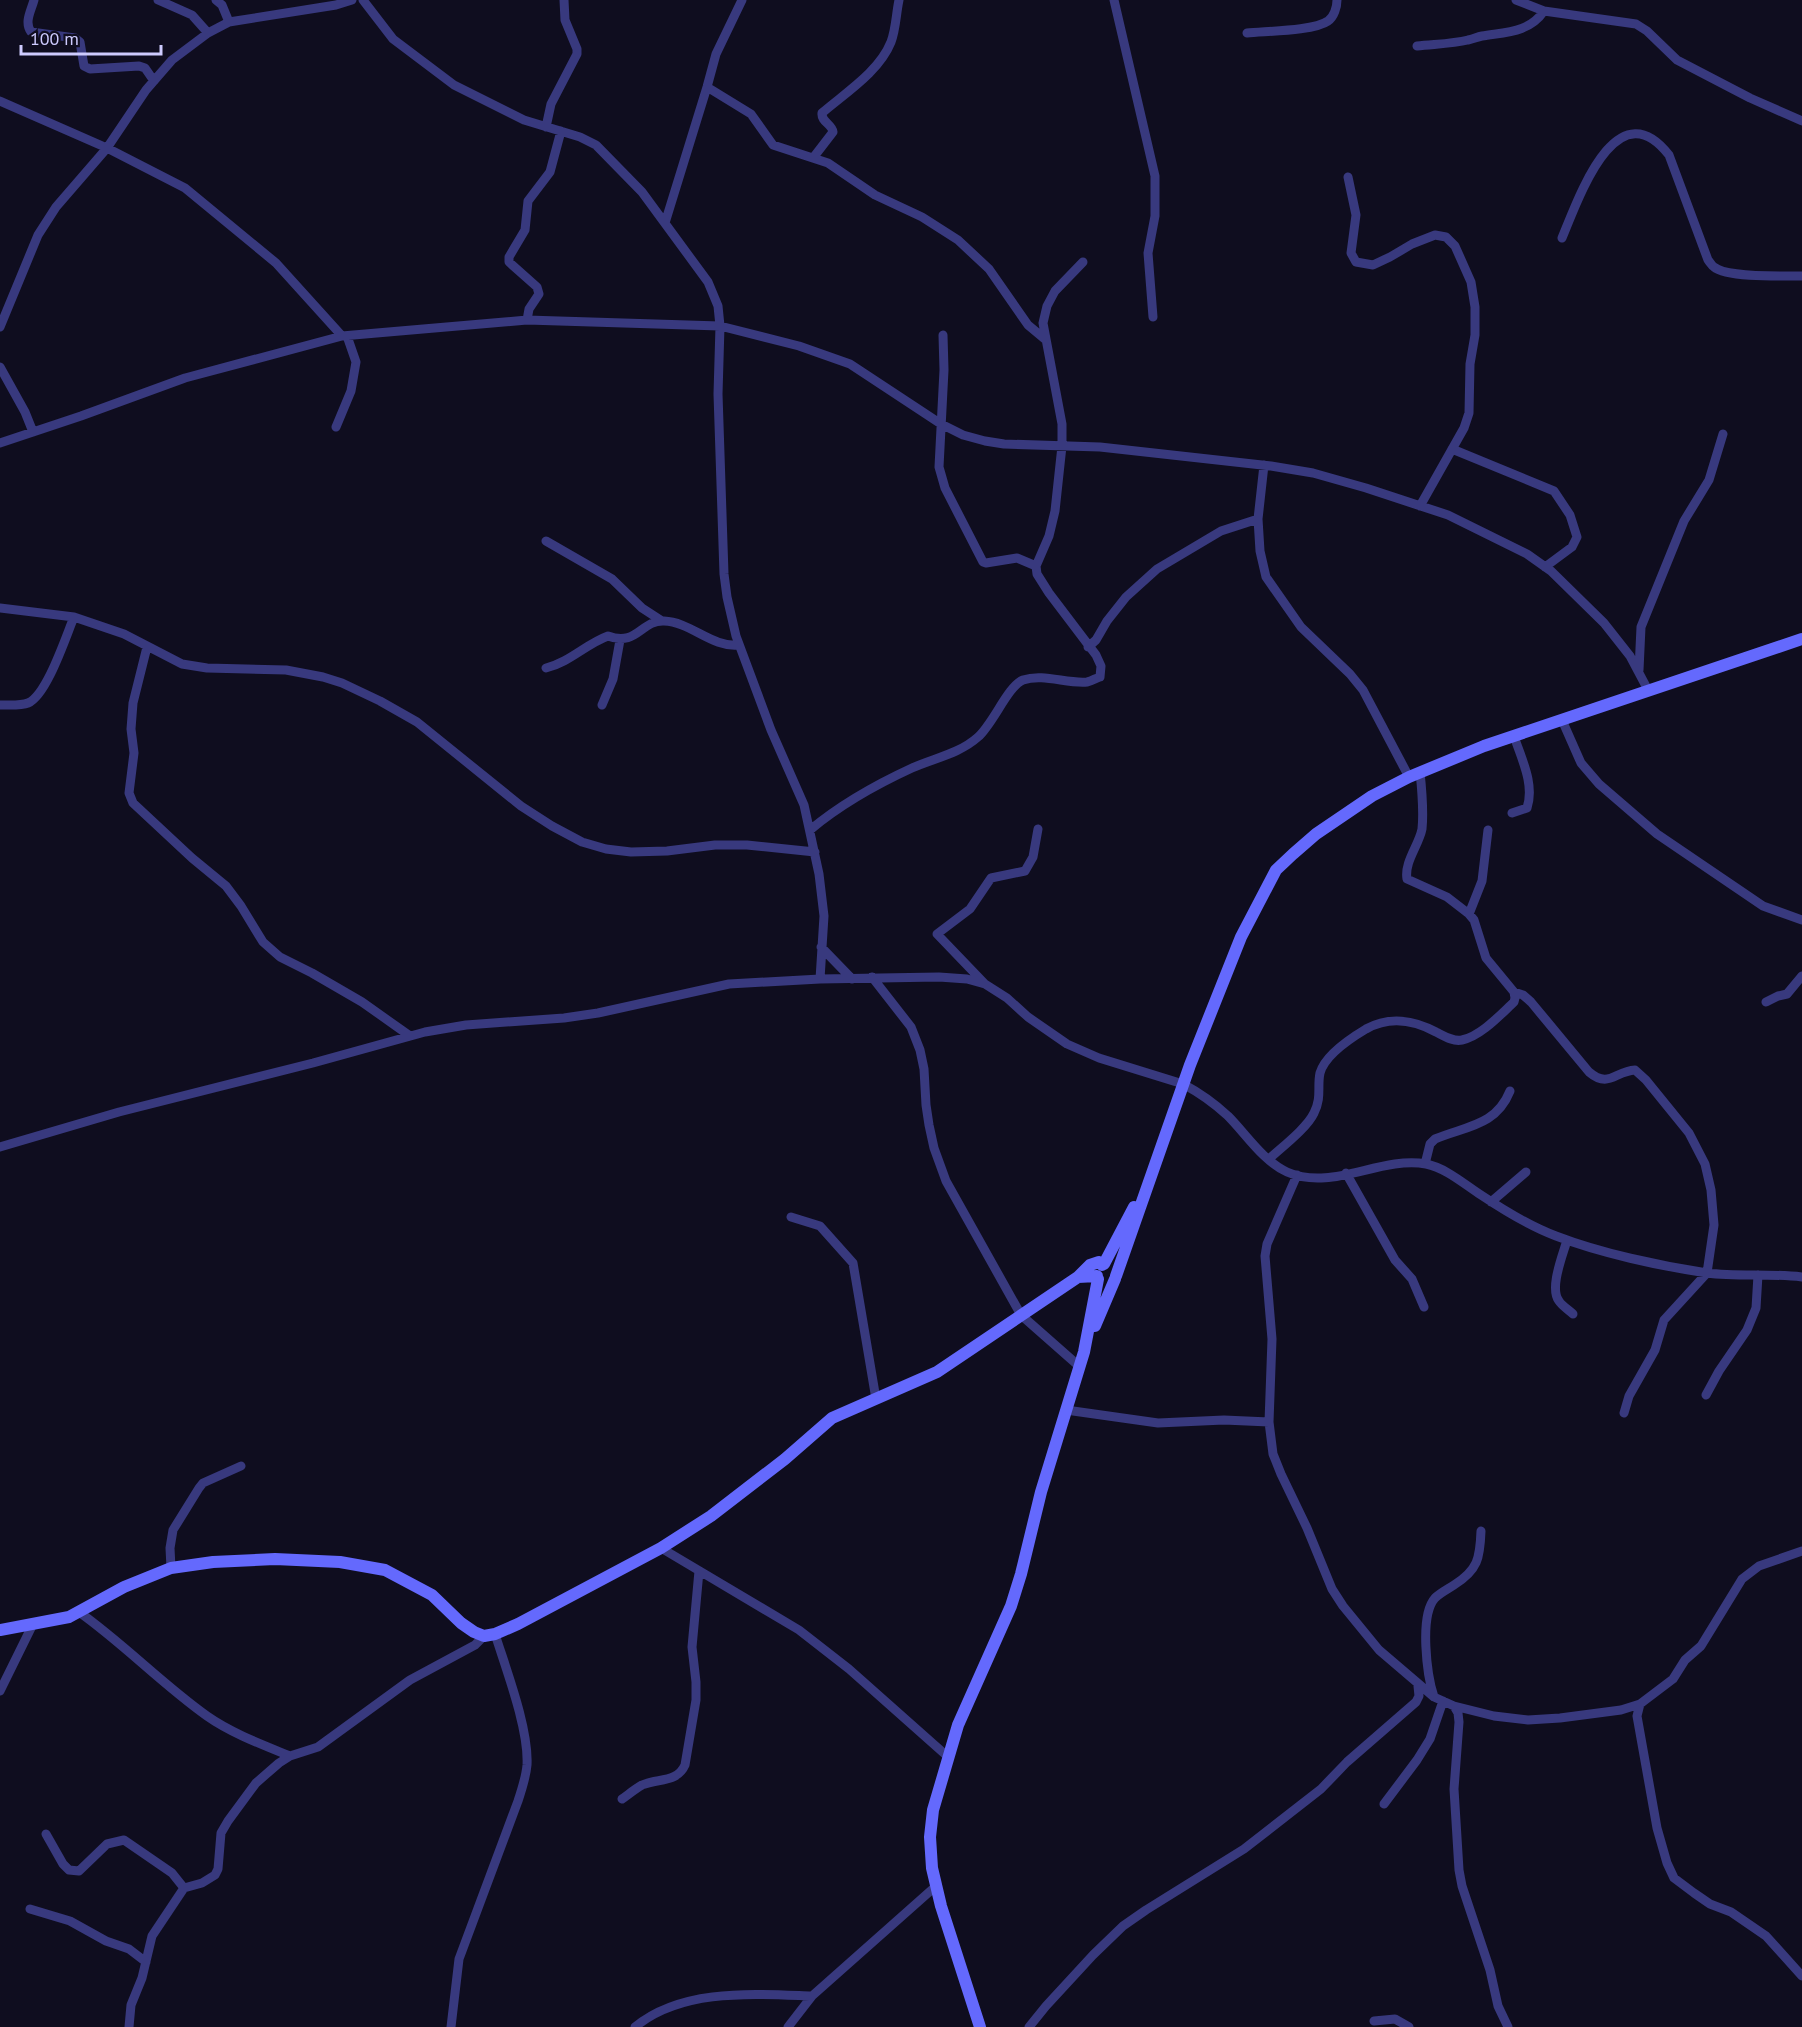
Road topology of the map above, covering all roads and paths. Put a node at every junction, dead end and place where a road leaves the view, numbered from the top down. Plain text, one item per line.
1 (34, 0) edge
2 (158, 0) edge
3 (216, 0) edge
4 (352, 0) edge
5 (363, 0) edge
6 (564, 0) edge
7 (742, 0) edge
8 (899, 0) edge
9 (1114, 0) edge
10 (1337, 0) edge
11 (1516, 0) edge
12 (1539, 6) edge
13 (229, 22) junction
14 (208, 33) junction
15 (1247, 33) dead end
16 (1417, 46) dead end
17 (154, 81) junction
18 (707, 87) junction
19 (0, 101) edge
20 (1802, 121) edge
21 (546, 127) junction
22 (561, 131) junction
23 (107, 148) junction
24 (813, 158) junction
25 (1348, 177) dead end
26 (665, 223) junction
27 (1562, 238) dead end
28 (1083, 262) dead end
29 (1802, 276) edge
30 (1153, 317) dead end
31 (526, 320) junction
32 (720, 326) junction
33 (0, 327) edge
34 (943, 335) dead end
35 (345, 336) junction
36 (1046, 340) junction
37 (0, 367) edge
38 (940, 424) junction
39 (336, 428) dead end
40 (33, 432) junction
41 (1723, 434) dead end
42 (0, 443) edge
43 (1062, 446) junction
44 (1452, 449) junction
45 (1264, 465) junction
46 (1420, 506) junction
47 (1258, 519) junction
48 (546, 541) dead end
49 (1036, 566) junction
50 (1545, 567) junction
51 (0, 608) edge
52 (74, 617) junction
53 (662, 621) junction
54 (1802, 639) edge
55 (620, 640) junction
56 (740, 645) junction
57 (147, 647) junction
58 (1088, 647) junction
59 (546, 668) dead end
60 (1639, 670) junction
61 (1648, 690) junction
62 (0, 705) edge
63 (602, 705) dead end
64 (1562, 720) junction
65 (1514, 736) junction
66 (1415, 774) junction
67 (1512, 813) dead end
68 (1038, 828) dead end
69 (810, 830) junction
70 (1488, 830) dead end
71 (815, 852) junction
72 (1469, 914) junction
73 (1802, 920) edge
74 (821, 947) junction
75 (1802, 976) edge
76 (872, 977) junction
77 (820, 979) junction
78 (852, 979) junction
79 (985, 984) junction
80 (1514, 992) junction
81 (1766, 1002) dead end
82 (410, 1036) junction
83 (1183, 1084) junction
84 (1510, 1091) dead end
85 (0, 1148) edge
86 (1269, 1159) junction
87 (1425, 1164) junction
88 (1526, 1172) dead end
89 (1346, 1173) junction
90 (1297, 1175) junction
91 (1150, 1177) junction
92 (1491, 1202) junction
93 (792, 1217) dead end
94 (1568, 1240) junction
95 (1100, 1271) junction
96 (1707, 1273) junction
97 (1758, 1275) junction
98 (1116, 1277) junction
99 (1802, 1277) edge
100 (1424, 1307) dead end
101 (1573, 1314) dead end
102 (1021, 1315) junction
103 (1084, 1352) junction
104 (1080, 1367) junction
105 (1706, 1395) dead end
106 (876, 1399) junction
107 (1066, 1410) junction
108 (1624, 1413) dead end
109 (1269, 1422) junction
110 (241, 1466) dead end
111 (1481, 1531) dead end
112 (661, 1548) junction
113 (1802, 1551) edge
114 (171, 1568) junction
115 (699, 1571) junction
116 (79, 1612) junction
117 (33, 1624) junction
118 (0, 1630) edge
119 (489, 1635) junction
120 (1419, 1686) junction
121 (0, 1691) edge
122 (1434, 1697) junction
123 (1443, 1701) junction
124 (1640, 1704) junction
125 (1455, 1706) junction
126 (290, 1756) junction
127 (947, 1756) junction
128 (622, 1799) dead end
129 (1384, 1804) dead end
130 (46, 1834) dead end
131 (936, 1886) junction
132 (184, 1888) junction
133 (30, 1909) dead end
134 (146, 1962) junction
135 (1802, 1976) edge
136 (812, 1996) junction
137 (1374, 2021) dead end
138 (129, 2027) edge
139 (451, 2027) edge
140 (635, 2027) edge
141 (788, 2027) edge
142 (980, 2027) edge
143 (1029, 2027) edge
144 (1409, 2027) edge
145 (1508, 2027) edge

1 - 17 street
2 - 14 street
3 - 13 street
4 - 13 street
5 - 21 street
6 - 21 street
7 - 18 street
8 - 24 street
9 - 30 street
10 - 15 street
11 - 12 street
12 - 16 street
12 - 20 street
13 - 14 street
14 - 17 street
17 - 23 street
18 - 24 street
18 - 26 street
19 - 23 street
21 - 22 street
22 - 26 street
22 - 31 street
23 - 33 street
23 - 35 street
24 - 36 street
25 - 44 street
26 - 32 street
27 - 29 street
28 - 36 street
31 - 32 street
31 - 35 street
32 - 38 street
32 - 56 street
34 - 38 street
35 - 39 street
35 - 40 street
36 - 43 street
37 - 40 street
38 - 43 street
38 - 49 street
40 - 42 street
41 - 60 street
43 - 45 street
43 - 49 street
44 - 46 street
44 - 50 street
45 - 46 street
45 - 47 street
46 - 50 street
47 - 58 street
47 - 66 street
48 - 53 street
49 - 58 street
50 - 60 street
51 - 52 street
52 - 57 street
52 - 62 street
53 - 55 street
53 - 56 street
54 - 61 main road
55 - 59 street
55 - 63 street
56 - 69 street
57 - 71 street
57 - 82 street
58 - 69 street
60 - 61 street
61 - 64 main road
64 - 65 main road
64 - 73 street
65 - 66 main road
65 - 67 street
66 - 72 street
66 - 83 main road
68 - 79 street
69 - 71 street
70 - 72 street
71 - 74 street
72 - 80 street
74 - 77 street
74 - 78 street
75 - 81 street
76 - 78 street
76 - 79 street
76 - 102 street
77 - 78 street
77 - 82 street
79 - 83 street
80 - 86 street
80 - 96 street
82 - 85 street
83 - 86 street
83 - 91 main road
84 - 87 street
86 - 90 street
87 - 89 street
87 - 92 street
88 - 92 street
89 - 90 street
89 - 100 street
90 - 109 street
91 - 95 main road
91 - 98 main road
92 - 94 street
93 - 106 street
94 - 96 street
94 - 101 street
95 - 98 main road
95 - 102 main road
95 - 103 main road
96 - 97 street
96 - 108 street
97 - 99 street
97 - 105 street
98 - 103 main road
102 - 104 street
102 - 106 main road
103 - 104 main road
104 - 107 main road
106 - 112 main road
107 - 109 street
107 - 127 main road
109 - 120 street
110 - 114 street
111 - 122 street
112 - 115 street
112 - 119 main road
113 - 124 street
114 - 116 main road
114 - 119 main road
115 - 127 street
115 - 128 street
116 - 117 main road
116 - 126 street
117 - 118 main road
117 - 121 street
119 - 126 street
119 - 139 street
120 - 122 street
120 - 143 street
122 - 123 street
123 - 125 street
123 - 129 street
124 - 125 street
124 - 135 street
125 - 145 street
126 - 132 street
127 - 131 main road
130 - 132 street
131 - 136 street
131 - 142 main road
132 - 134 street
133 - 134 street
134 - 138 street
136 - 140 street
136 - 141 street
137 - 144 street

